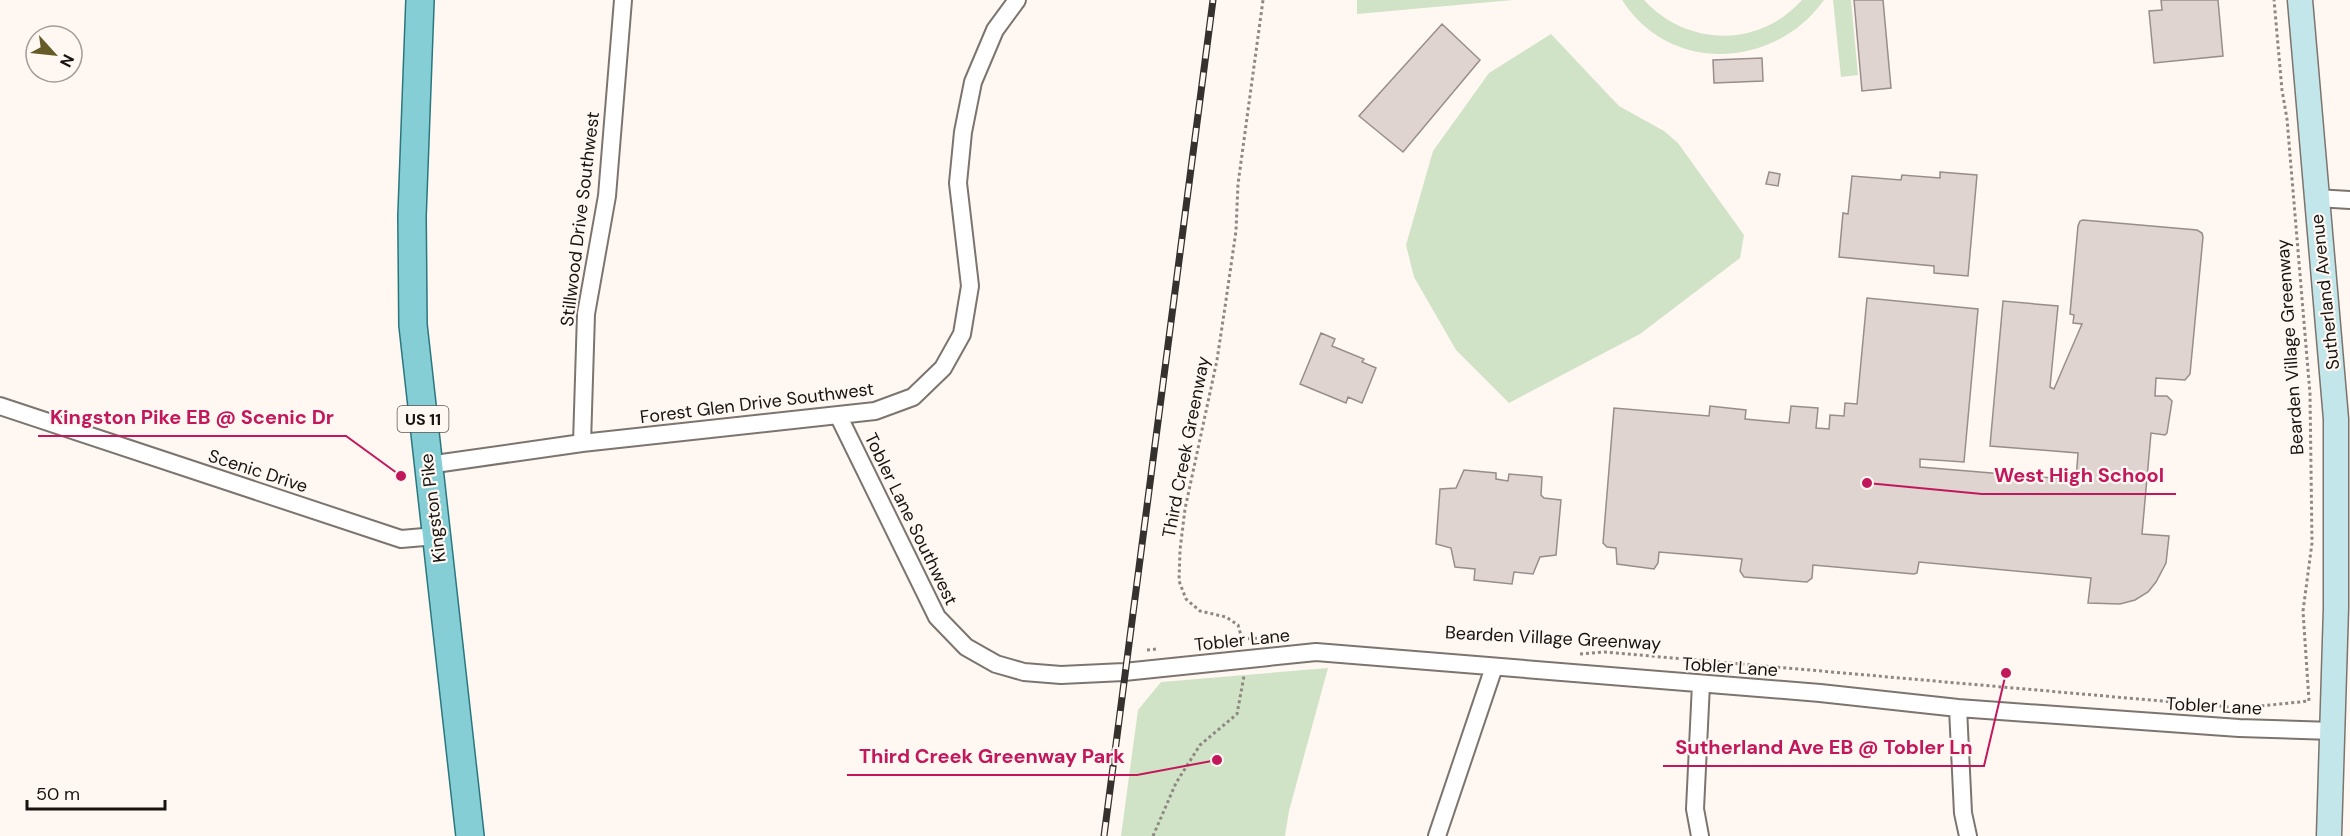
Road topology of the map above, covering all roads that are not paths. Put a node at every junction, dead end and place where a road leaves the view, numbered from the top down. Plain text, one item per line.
1 (420, 0) edge
2 (623, 0) edge
3 (1017, 0) edge
4 (2300, 0) edge
5 (2316, 198) junction
6 (2350, 200) edge
7 (0, 406) edge
8 (838, 416) junction
9 (582, 443) junction
10 (428, 465) junction
11 (436, 536) junction
12 (1494, 666) junction
13 (1124, 672) joint
14 (1701, 684) junction
15 (1958, 708) junction
16 (2333, 731) junction
17 (470, 836) edge
18 (1437, 836) edge
19 (1700, 836) edge
20 (1968, 836) edge
21 (2330, 836) edge

1 - 10 main road, Kingston Pike / US 11
2 - 9 street, Stillwood Drive Southwest
3 - 8 street, Forest Glen Drive Southwest
4 - 5 street, Sutherland Avenue
5 - 6 street
5 - 16 street, Sutherland Avenue
7 - 11 street, Scenic Drive
8 - 9 street, Forest Glen Drive Southwest
8 - 13 street, Tobler Lane Southwest
9 - 10 street, Forest Glen Drive Southwest
10 - 11 main road, Kingston Pike / US 11
11 - 17 main road, Kingston Pike / US 11
12 - 13 street, Tobler Lane
12 - 14 street, Tobler Lane
12 - 18 street
14 - 15 street, Tobler Lane
14 - 19 street
15 - 16 street, Tobler Lane
15 - 20 street
16 - 21 street, Sutherland Avenue

